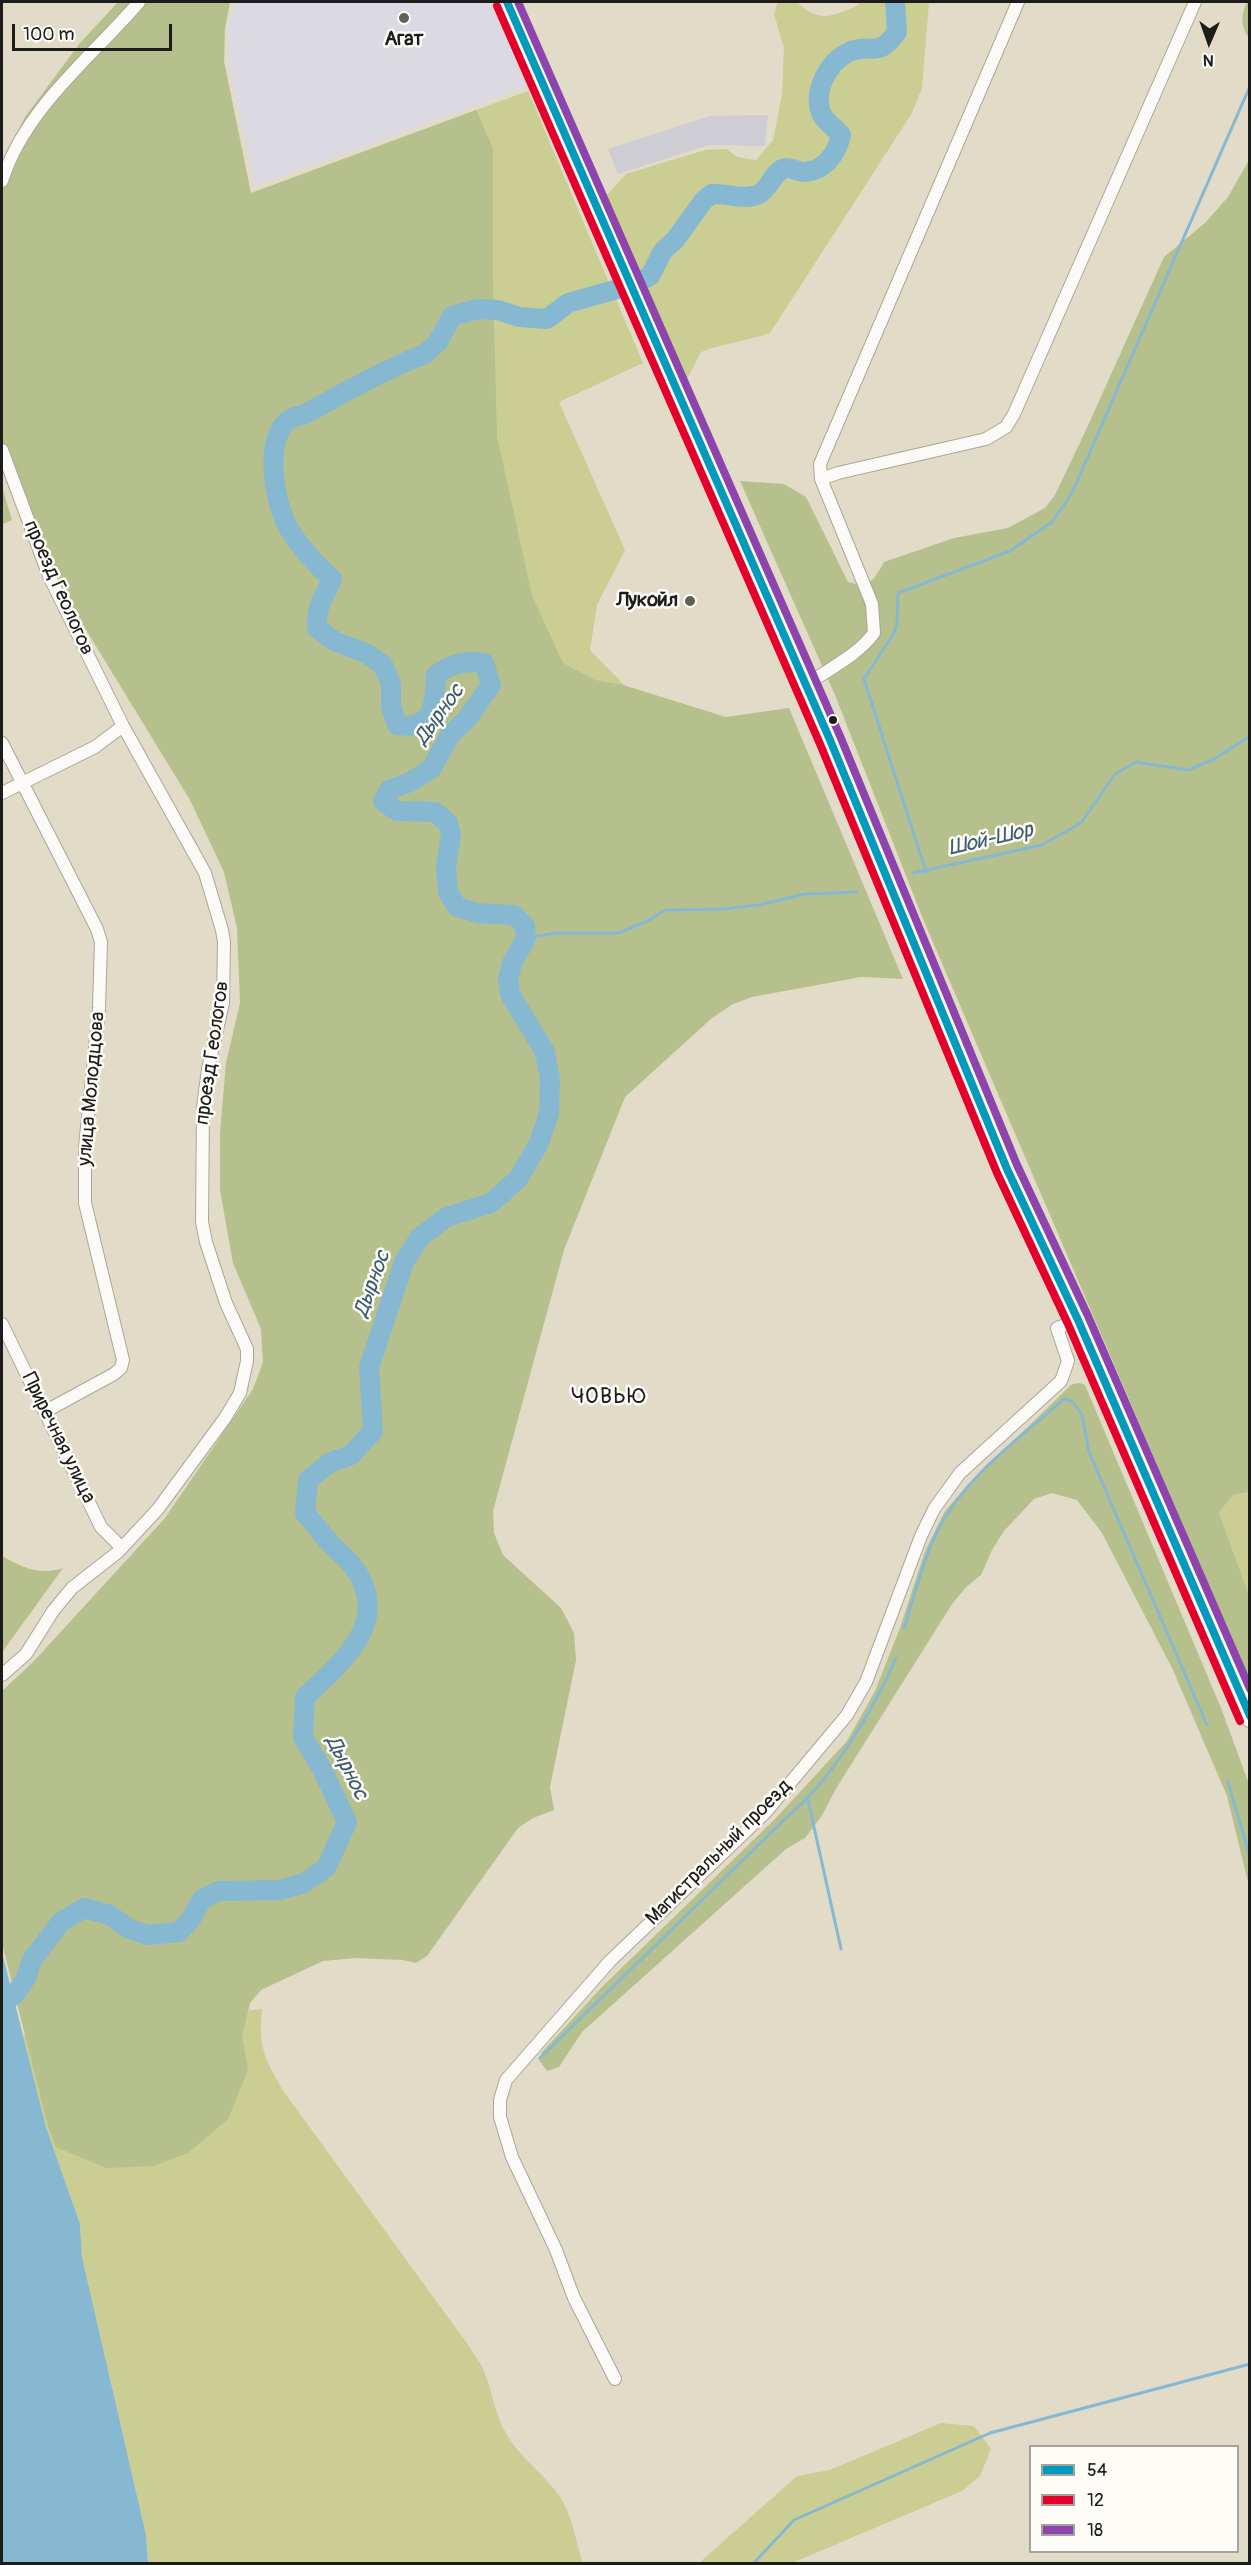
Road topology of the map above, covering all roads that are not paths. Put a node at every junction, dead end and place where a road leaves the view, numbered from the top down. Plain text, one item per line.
1 (139, 2) edge
2 (507, 2) edge
3 (1018, 2) edge
4 (1195, 2) edge
5 (2, 181) edge
6 (2, 450) edge
7 (822, 479) junction
8 (805, 686) junction
9 (123, 726) junction
10 (2, 742) edge
11 (22, 783) junction
12 (2, 793) edge
13 (1077, 1320) junction
14 (2, 1324) edge
15 (46, 1411) junction
16 (122, 1548) junction
17 (2, 1674) edge
18 (1250, 1717) edge
19 (615, 2379) dead end

1 - 5 street
2 - 8 main road
3 - 7 street
4 - 7 street
6 - 9 street, проезд Геологов
7 - 8 street
8 - 13 main road
9 - 11 street
9 - 16 street, проезд Геологов
10 - 11 street, улица Молодцова
11 - 12 street
11 - 15 street, улица Молодцова
13 - 18 main road
13 - 19 street, Магистральный проезд
14 - 15 street, Приречная улица
15 - 16 street, Приречная улица
16 - 17 street, проезд Геологов

